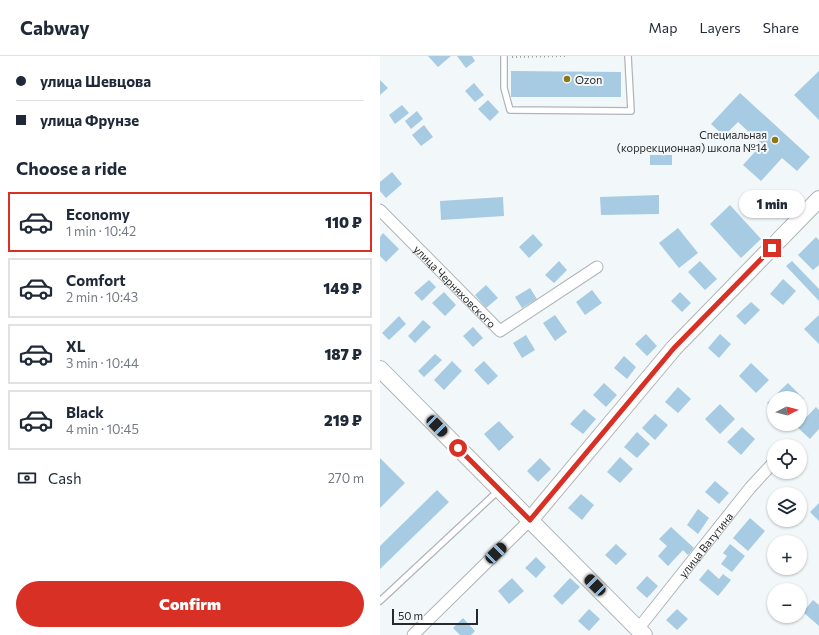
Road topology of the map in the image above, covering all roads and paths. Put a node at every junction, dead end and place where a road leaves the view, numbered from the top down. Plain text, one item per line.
1 (553, 56) edge
2 (565, 56) edge
3 (628, 56) edge
4 (504, 57) edge
5 (818, 203) edge
6 (380, 210) edge
7 (598, 267) dead end
8 (380, 369) edge
9 (767, 470) edge
10 (500, 489) junction
11 (530, 520) junction
12 (380, 602) edge
13 (641, 632) edge
14 (417, 634) edge

1 - 2 path
1 - 4 path
3 - 4 lane
5 - 11 street
6 - 7 street, улица Черняховского
8 - 10 street
9 - 13 street, улица Ватутина
10 - 11 street
10 - 12 lane
11 - 13 street
11 - 14 street

